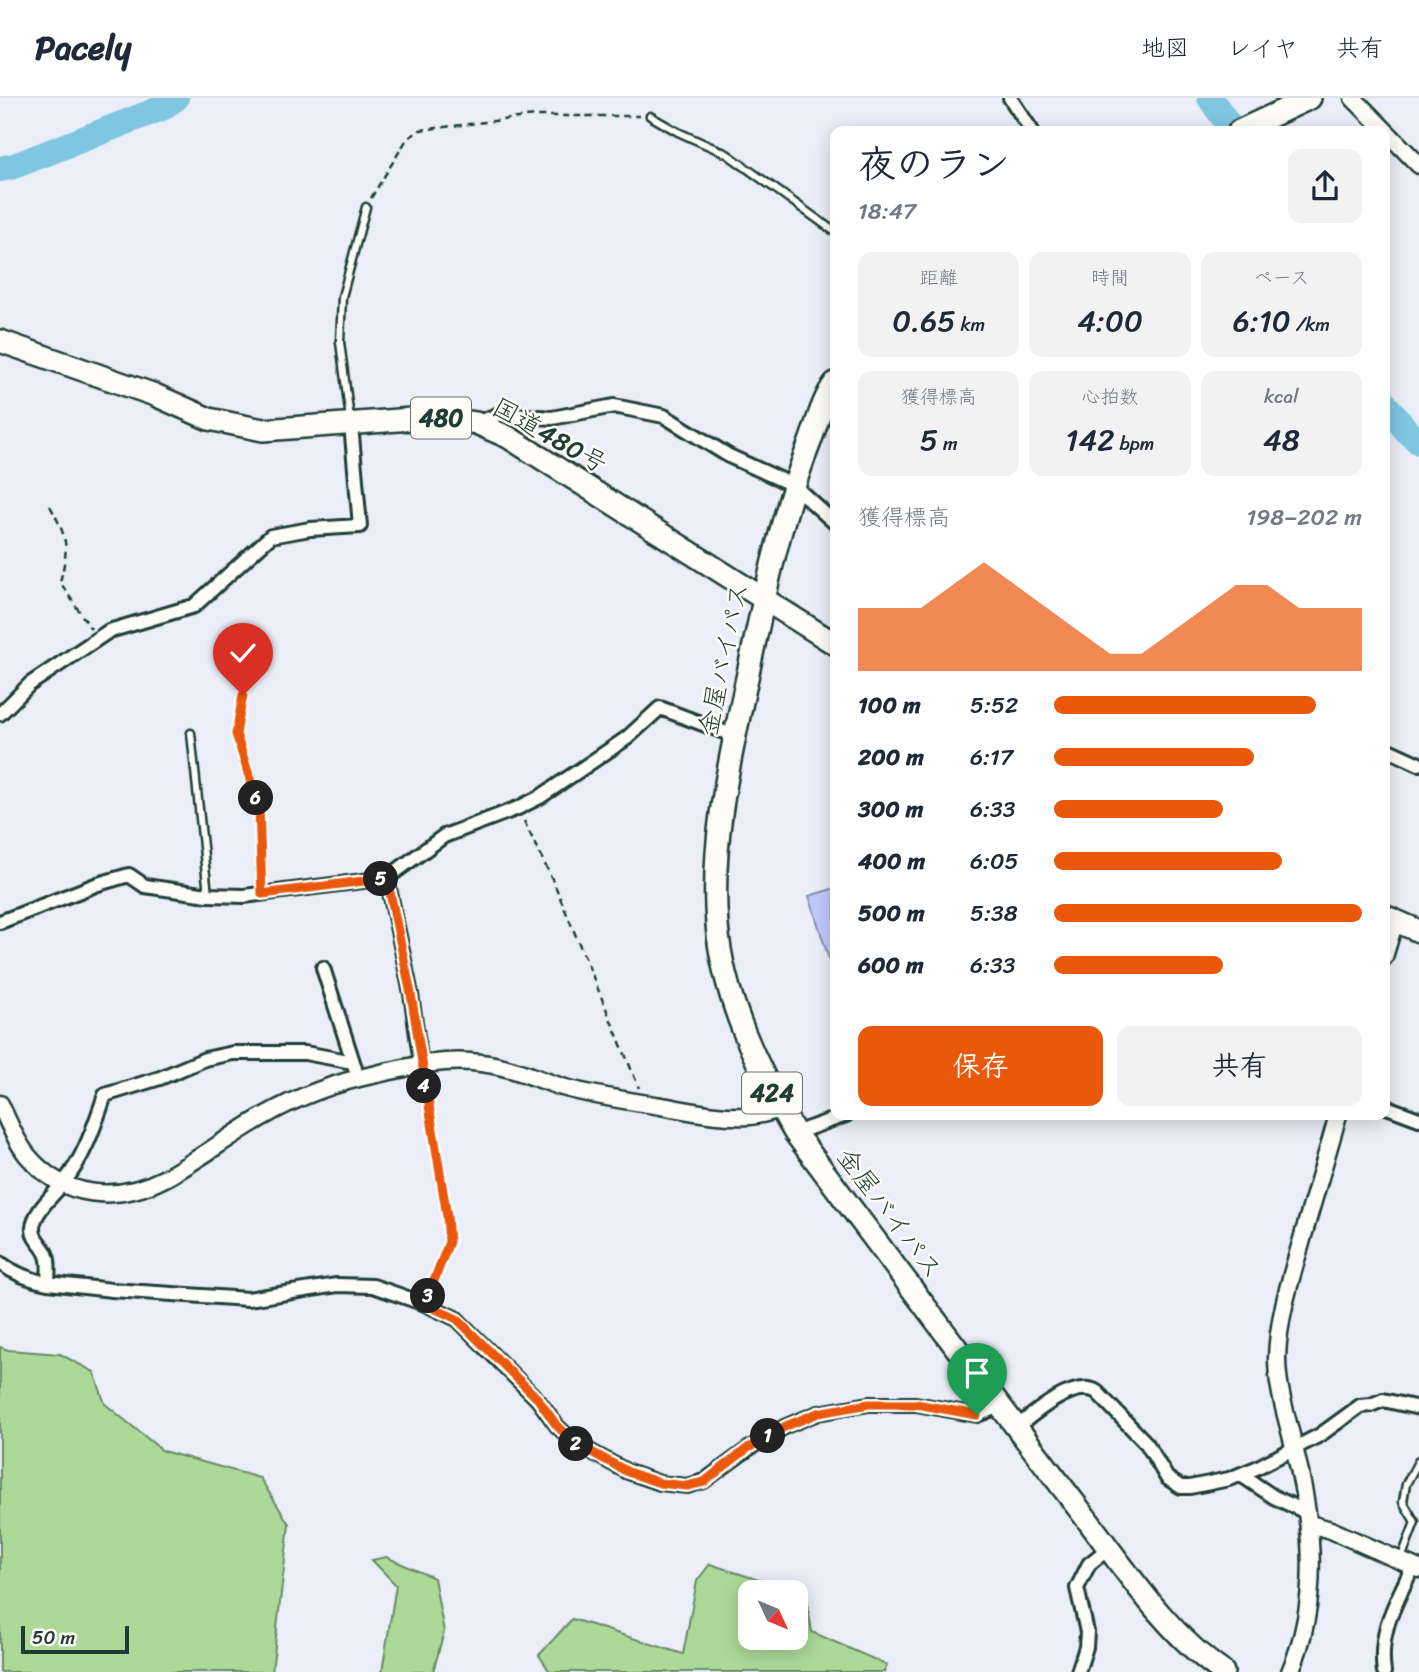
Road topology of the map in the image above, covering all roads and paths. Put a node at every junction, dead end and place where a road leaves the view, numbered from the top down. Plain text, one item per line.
1 (1010, 98) edge
2 (1310, 98) edge
3 (1359, 100) edge
4 (650, 116) joint
5 (1029, 126) edge
6 (1250, 126) edge
7 (1383, 126) edge
8 (1390, 133) edge
9 (1419, 164) edge
10 (366, 207) joint
11 (830, 228) edge
12 (0, 341) edge
13 (830, 395) edge
14 (476, 423) junction
15 (351, 424) junction
16 (793, 485) junction
17 (50, 506) dead end
18 (830, 518) edge
19 (764, 599) junction
20 (97, 639) junction
21 (830, 641) edge
22 (243, 695) dead end
23 (0, 714) edge
24 (191, 733) dead end
25 (735, 736) junction
26 (1390, 751) edge
27 (1419, 764) edge
28 (518, 808) junction
29 (387, 878) junction
30 (262, 894) junction
31 (208, 895) junction
32 (1390, 919) edge
33 (0, 922) edge
34 (1419, 931) edge
35 (323, 968) dead end
36 (352, 1062) junction
37 (421, 1065) junction
38 (358, 1078) junction
39 (0, 1104) edge
40 (646, 1104) junction
41 (1390, 1108) edge
42 (780, 1109) junction
43 (1419, 1119) edge
44 (832, 1120) edge
45 (1337, 1120) edge
46 (795, 1133) junction
47 (63, 1184) junction
48 (0, 1263) edge
49 (48, 1283) junction
50 (425, 1304) junction
51 (1000, 1406) junction
52 (1419, 1408) edge
53 (1016, 1428) junction
54 (1294, 1446) junction
55 (1419, 1460) edge
56 (1241, 1475) junction
57 (1309, 1519) junction
58 (1109, 1548) junction
59 (1411, 1565) edge
60 (1078, 1672) edge
61 (1223, 1672) edge
62 (1290, 1672) edge
63 (1384, 1672) edge

1 - 5 street
2 - 6 highway
3 - 7 street
4 - 10 path
4 - 11 lane
8 - 9 street
10 - 15 lane
12 - 15 highway, 国道480号 / 480
13 - 16 highway, 金屋バイパス / 424
14 - 15 highway, 国道480号 / 480
14 - 16 street
14 - 19 highway, 国道480号 / 480
15 - 20 street
16 - 18 street
16 - 19 highway, 金屋バイパス / 424
17 - 20 path
19 - 21 highway, 国道480号 / 480
19 - 25 highway, 金屋バイパス / 424
20 - 23 street
22 - 30 lane
24 - 31 lane
25 - 28 street
25 - 42 highway, 金屋バイパス / 424
26 - 27 street
28 - 29 street
28 - 40 path
29 - 30 street
29 - 37 street
30 - 31 street
31 - 33 street
32 - 34 highway
35 - 36 street
36 - 38 street
36 - 47 street
37 - 38 street
37 - 40 street
37 - 50 path
38 - 47 street
39 - 47 street
40 - 42 street
41 - 43 street
42 - 46 highway, 金屋バイパス / 424
44 - 46 street
45 - 54 street
46 - 51 highway, 金屋バイパス / 424
47 - 49 street
48 - 49 street
49 - 50 street
50 - 51 street
51 - 53 highway, 金屋バイパス / 424
52 - 54 street
53 - 56 street
53 - 58 highway, 金屋バイパス / 424
54 - 56 street
54 - 57 street
55 - 59 lane
56 - 57 street
57 - 59 street
57 - 62 street
58 - 60 street
58 - 61 highway, 金屋バイパス / 424
59 - 63 street

